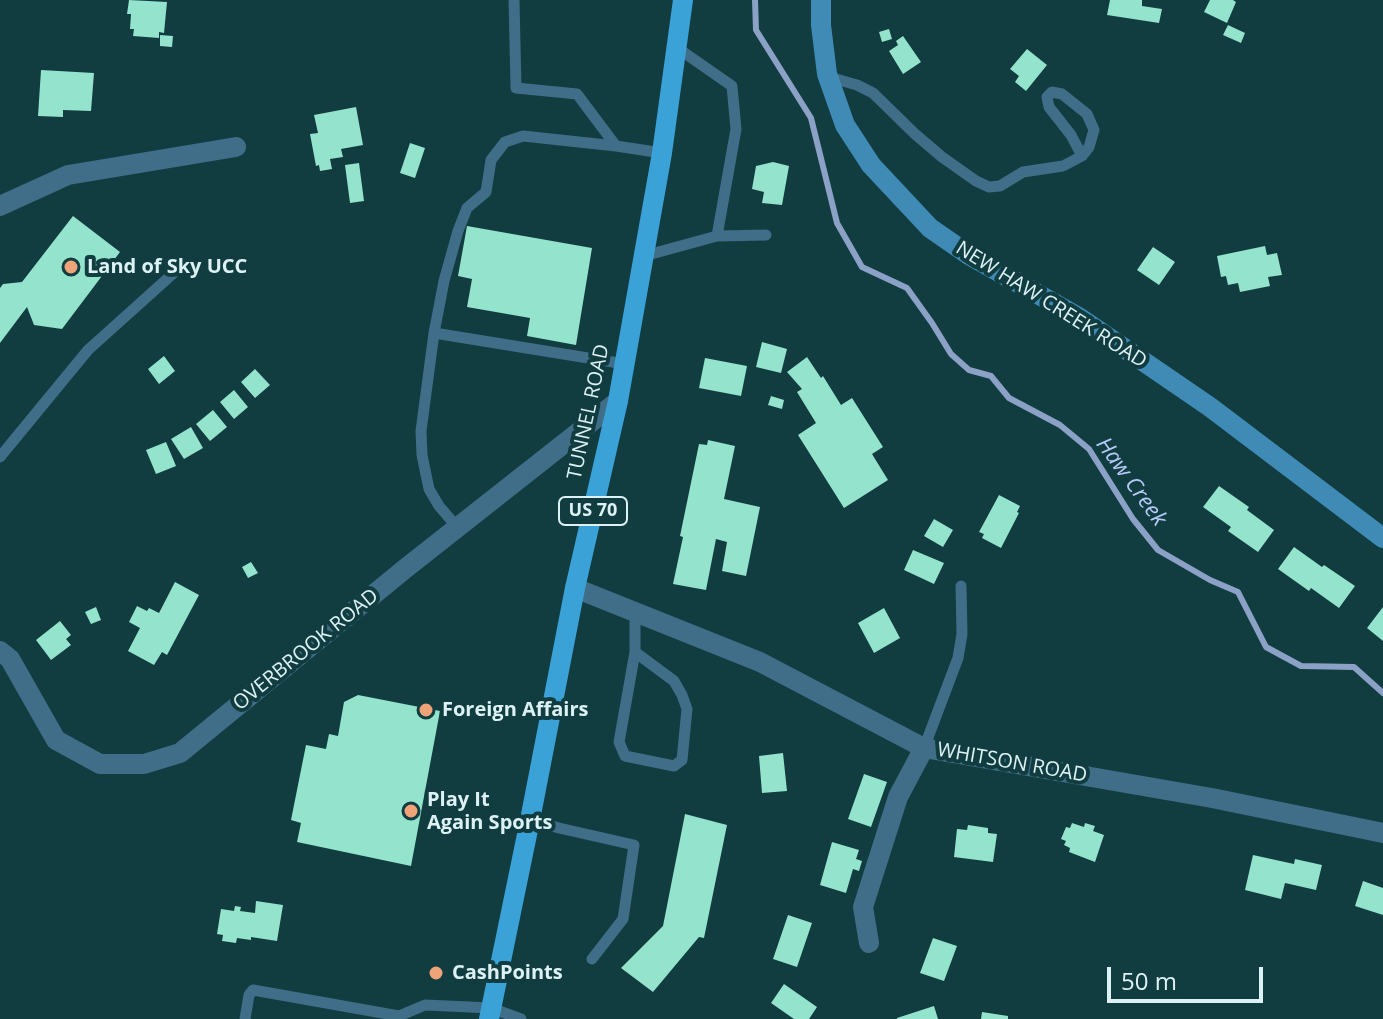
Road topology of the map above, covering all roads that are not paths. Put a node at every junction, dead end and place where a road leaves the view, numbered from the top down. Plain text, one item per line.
1 (514, 0) edge
2 (683, 0) edge
3 (821, 0) edge
4 (676, 47) junction
5 (828, 76) junction
6 (616, 146) junction
7 (236, 147) dead end
8 (662, 153) junction
9 (1082, 156) junction
10 (0, 206) edge
11 (766, 235) dead end
12 (717, 236) junction
13 (644, 256) junction
14 (177, 270) dead end
15 (434, 333) junction
16 (625, 364) junction
17 (618, 401) junction
18 (0, 457) edge
19 (458, 528) junction
20 (1383, 538) edge
21 (961, 586) dead end
22 (575, 588) junction
23 (635, 611) junction
24 (0, 651) edge
25 (635, 652) junction
26 (924, 748) junction
27 (530, 820) junction
28 (1383, 833) edge
29 (869, 943) dead end
30 (592, 959) dead end
31 (490, 1014) edge
32 (412, 1015) edge
33 (245, 1019) edge
34 (521, 1019) edge

1 - 6 lane
2 - 4 main road, TUNNEL ROAD / US 70
3 - 5 street, NEW HAW CREEK ROAD
4 - 8 main road, TUNNEL ROAD / US 70
4 - 12 lane
5 - 9 lane
5 - 20 street, NEW HAW CREEK ROAD
6 - 8 lane
6 - 15 lane
7 - 10 street
8 - 13 main road, TUNNEL ROAD / US 70
9 - 9 lane
11 - 12 lane
12 - 13 lane
13 - 16 main road, TUNNEL ROAD / US 70
14 - 18 lane
15 - 16 lane
15 - 19 lane
16 - 17 main road, TUNNEL ROAD / US 70
17 - 19 street, OVERBROOK ROAD
17 - 22 main road, TUNNEL ROAD / US 70
19 - 24 street, OVERBROOK ROAD
21 - 26 lane
22 - 23 street, WHITSON ROAD
22 - 27 main road, TUNNEL ROAD / US 70
23 - 25 lane
23 - 26 street, WHITSON ROAD
25 - 25 lane
26 - 28 street, WHITSON ROAD
26 - 29 street
27 - 30 lane
27 - 31 main road, TUNNEL ROAD / US 70
31 - 32 lane
31 - 34 lane
32 - 33 lane

